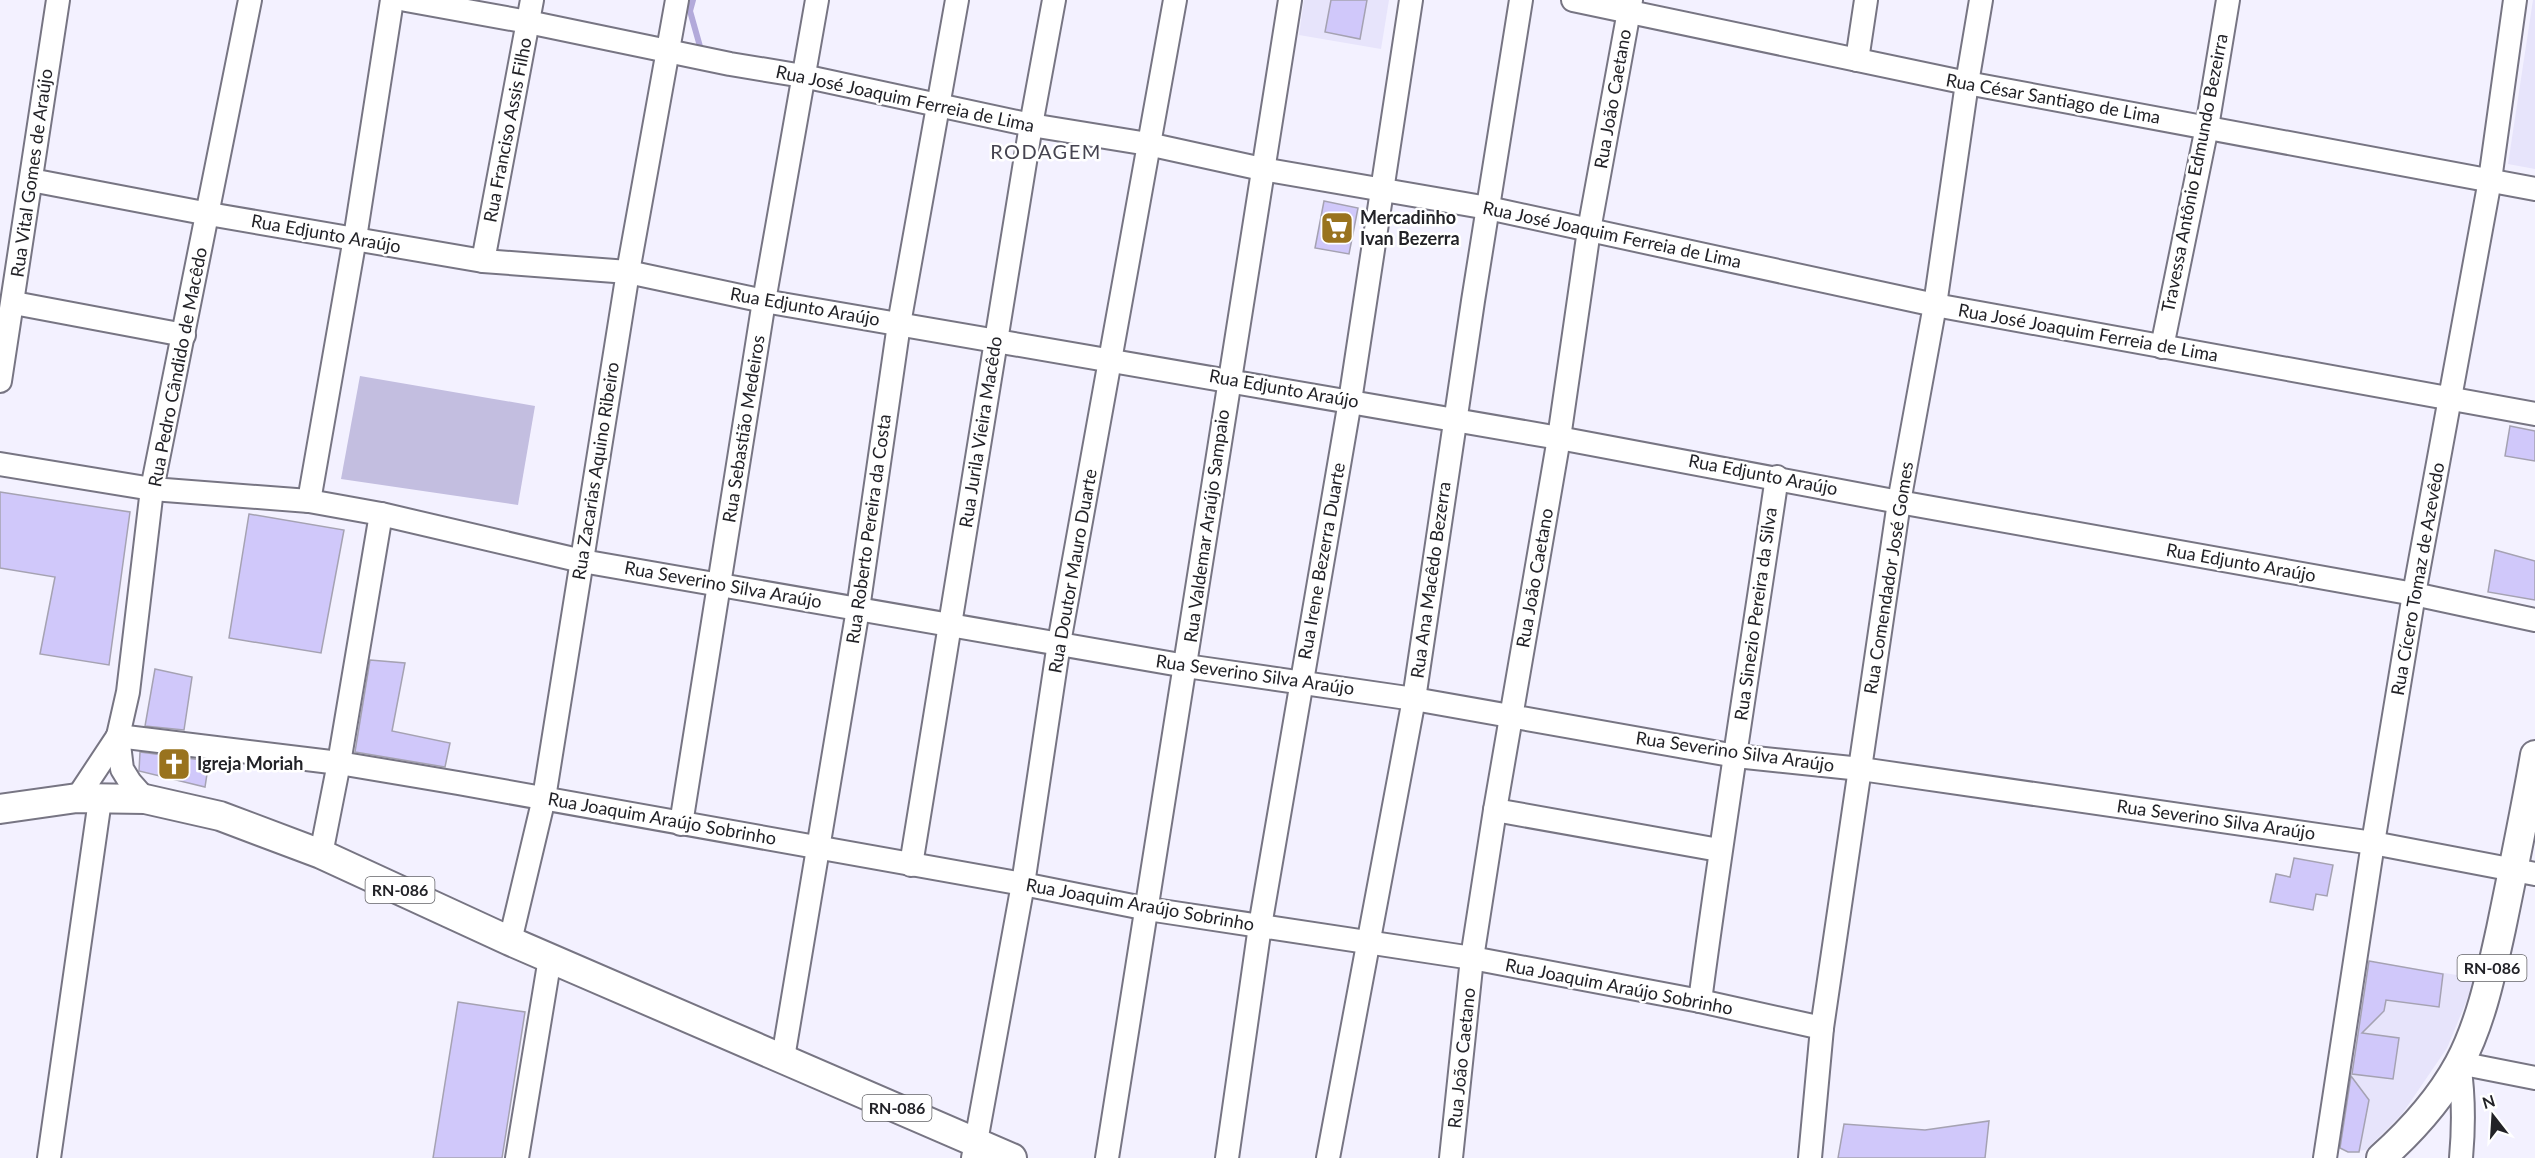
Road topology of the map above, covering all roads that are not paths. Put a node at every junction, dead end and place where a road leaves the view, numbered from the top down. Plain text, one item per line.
1 (58, 0) edge
2 (250, 0) edge
3 (392, 0) edge
4 (406, 0) edge
5 (677, 0) edge
6 (817, 0) edge
7 (957, 0) edge
8 (1054, 0) edge
9 (1175, 0) edge
10 (1290, 0) edge
11 (1411, 0) edge
12 (1521, 0) edge
13 (1573, 0) edge
14 (1866, 0) edge
15 (1981, 0) edge
16 (2228, 0) edge
17 (2515, 0) edge
18 (1630, 6) edge
19 (530, 11) edge
20 (668, 52) junction
21 (1857, 60) junction
22 (803, 76) junction
23 (1967, 83) junction
24 (938, 104) junction
25 (1031, 125) junction
26 (2206, 127) junction
27 (1148, 144) junction
28 (1262, 169) junction
29 (31, 180) junction
30 (2490, 180) junction
31 (1382, 188) junction
32 (2535, 189) edge
33 (1488, 208) junction
34 (209, 214) junction
35 (1589, 230) junction
36 (354, 238) junction
37 (483, 261) junction
38 (628, 272) junction
39 (764, 301) junction
40 (14, 303) junction
41 (1935, 305) junction
42 (899, 324) junction
43 (184, 335) junction
44 (996, 341) junction
45 (2162, 347) junction
46 (1110, 361) junction
47 (1229, 380) junction
48 (0, 381) edge
49 (2450, 399) junction
50 (1350, 400) junction
51 (2535, 414) edge
52 (1455, 419) junction
53 (1559, 438) junction
54 (0, 464) edge
55 (1777, 477) junction
56 (152, 489) junction
57 (309, 501) junction
58 (1899, 502) junction
59 (381, 514) junction
60 (582, 561) junction
61 (719, 585) junction
62 (2414, 594) junction
63 (858, 609) junction
64 (2535, 620) edge
65 (951, 625) junction
66 (1059, 643) junction
67 (1186, 666) junction
68 (1302, 681) junction
69 (1414, 699) junction
70 (1511, 717) junction
71 (118, 736) junction
72 (1736, 756) junction
73 (2535, 757) edge
74 (339, 763) junction
75 (1861, 769) junction
76 (544, 798) junction
77 (88, 799) junction
78 (145, 799) junction
79 (0, 809) edge
80 (1495, 810) junction
81 (681, 824) junction
82 (2373, 843) junction
83 (818, 848) junction
84 (1719, 850) junction
85 (321, 854) junction
86 (911, 865) junction
87 (2525, 871) edge
88 (1023, 884) junction
89 (1148, 909) junction
90 (1260, 926) junction
91 (510, 941) junction
92 (1368, 941) junction
93 (550, 958) junction
94 (1472, 958) junction
95 (1700, 1001) junction
96 (1822, 1028) junction
97 (783, 1058) junction
98 (2459, 1064) junction
99 (2535, 1078) edge
100 (975, 1150) edge
101 (49, 1158) edge
102 (518, 1158) edge
103 (1012, 1158) edge
104 (1107, 1158) edge
105 (1227, 1158) edge
106 (1328, 1158) edge
107 (1451, 1158) edge
108 (1810, 1158) edge
109 (2325, 1158) edge
110 (2381, 1158) edge
111 (2461, 1158) edge

1 - 29 street, Rua Vital Gomes de Araújo
2 - 34 street, Rua Pedro Cândido de Macêdo
3 - 36 street
4 - 19 street, Rua José Joaquim Ferreia de Lima
5 - 20 street, Rua Zacarias Aquino Ribeiro
6 - 22 street, Rua Sebastião Medeiros
7 - 24 street, Rua Roberto Pereira da Costa
8 - 25 street, Rua Jurila Vieira Macêdo
9 - 27 street, Rua Doutor Mauro Duarte
10 - 28 street, Rua Valdemar Araújo Sampaio
11 - 31 street, Rua Irene Bezerra Duarte
12 - 33 street, Rua Ana Macêdo Bezerra
13 - 18 street, Rua César Santiago de Lima
14 - 21 street
15 - 23 street, Rua Comendador José Gomes
16 - 26 street, Travessa Antônio Edmundo Bezeirra
17 - 30 street, Rua Cícero Tomaz de Azevêdo
18 - 21 street, Rua César Santiago de Lima
18 - 35 street, Rua João Caetano
19 - 20 street, Rua José Joaquim Ferreia de Lima
19 - 37 street, Rua Franciso Assis Filho
20 - 22 street, Rua José Joaquim Ferreia de Lima
20 - 38 street, Rua Zacarias Aquino Ribeiro
21 - 23 street, Rua César Santiago de Lima
22 - 24 street, Rua José Joaquim Ferreia de Lima
22 - 39 street, Rua Sebastião Medeiros
23 - 26 street, Rua César Santiago de Lima
23 - 41 street, Rua Comendador José Gomes
24 - 25 street, Rua José Joaquim Ferreia de Lima
24 - 42 street, Rua Roberto Pereira da Costa
25 - 27 street, Rua José Joaquim Ferreia de Lima
25 - 44 street, Rua Jurila Vieira Macêdo
26 - 30 street, Rua César Santiago de Lima
26 - 45 street, Travessa Antônio Edmundo Bezeirra
27 - 28 street, Rua José Joaquim Ferreia de Lima
27 - 46 street, Rua Doutor Mauro Duarte
28 - 31 street, Rua José Joaquim Ferreia de Lima
28 - 47 street, Rua Valdemar Araújo Sampaio
29 - 34 street, Rua Edjunto Araújo
29 - 40 street, Rua Vital Gomes de Araújo
30 - 32 street, Rua César Santiago de Lima
30 - 49 street, Rua Cícero Tomaz de Azevêdo
31 - 33 street, Rua José Joaquim Ferreia de Lima
31 - 50 street, Rua Irene Bezerra Duarte
33 - 35 street, Rua José Joaquim Ferreia de Lima
33 - 52 street, Rua Ana Macêdo Bezerra
34 - 36 street, Rua Edjunto Araújo
34 - 43 street, Rua Pedro Cândido de Macêdo
35 - 41 street, Rua José Joaquim Ferreia de Lima
35 - 53 street, Rua João Caetano
36 - 37 street, Rua Edjunto Araújo
36 - 57 street
37 - 38 street, Rua Edjunto Araújo
38 - 39 street, Rua Edjunto Araújo
38 - 60 street, Rua Zacarias Aquino Ribeiro
39 - 42 street, Rua Edjunto Araújo
39 - 61 street, Rua Sebastião Medeiros
40 - 43 street
40 - 48 street, Rua Vital Gomes de Araújo
41 - 45 street, Rua José Joaquim Ferreia de Lima
41 - 58 street, Rua Comendador José Gomes
42 - 44 street, Rua Edjunto Araújo
42 - 63 street, Rua Roberto Pereira da Costa
43 - 56 street, Rua Pedro Cândido de Macêdo
44 - 46 street, Rua Edjunto Araújo
44 - 65 street, Rua Jurila Vieira Macêdo
45 - 49 street, Rua José Joaquim Ferreia de Lima
46 - 47 street, Rua Edjunto Araújo
46 - 66 street, Rua Doutor Mauro Duarte
47 - 50 street, Rua Edjunto Araújo
47 - 67 street, Rua Valdemar Araújo Sampaio
49 - 51 street, Rua José Joaquim Ferreia de Lima
49 - 62 street, Rua Cícero Tomaz de Azevêdo
50 - 52 street, Rua Edjunto Araújo
50 - 68 street, Rua Irene Bezerra Duarte
52 - 53 street, Rua Edjunto Araújo
52 - 69 street, Rua Ana Macêdo Bezerra
53 - 55 street, Rua Edjunto Araújo
53 - 70 street, Rua João Caetano
54 - 56 street, Rua Severino Silva Araújo
55 - 58 street, Rua Edjunto Araújo
55 - 72 street, Rua Sinezio Pereira da Silva
56 - 57 street, Rua Severino Silva Araújo
56 - 71 street, Rua Pedro Cândido de Macêdo
57 - 59 street, Rua Severino Silva Araújo
58 - 62 street, Rua Edjunto Araújo
58 - 75 street, Rua Comendador José Gomes
59 - 60 street, Rua Severino Silva Araújo
59 - 74 street
60 - 61 street, Rua Severino Silva Araújo
60 - 76 street, Rua Zacarias Aquino Ribeiro
61 - 63 street, Rua Severino Silva Araújo
61 - 81 street, Rua Sebastião Medeiros
62 - 64 street, Rua Edjunto Araújo
62 - 82 street, Rua Cícero Tomaz de Azevêdo
63 - 65 street, Rua Severino Silva Araújo
63 - 83 street, Rua Roberto Pereira da Costa
65 - 66 street, Rua Severino Silva Araújo
65 - 86 street, Rua Jurila Vieira Macêdo
66 - 67 street, Rua Severino Silva Araújo
66 - 88 street, Rua Doutor Mauro Duarte
67 - 68 street, Rua Severino Silva Araújo
67 - 89 street, Rua Valdemar Araújo Sampaio
68 - 69 street, Rua Severino Silva Araújo
68 - 90 street, Rua Irene Bezerra Duarte
69 - 70 street, Rua Severino Silva Araújo
69 - 92 street, Rua Ana Macêdo Bezerra
70 - 72 street, Rua Severino Silva Araújo
70 - 80 street, Rua João Caetano
71 - 74 street, Rua Joaquim Araújo Sobrinho
71 - 77 street
71 - 78 street
72 - 75 street, Rua Severino Silva Araújo
72 - 84 street, Rua Sinezio Pereira da Silva
73 - 87 main road, RN-086
74 - 76 street, Rua Joaquim Araújo Sobrinho
74 - 85 street
75 - 82 street, Rua Severino Silva Araújo
75 - 96 street, Rua Comendador José Gomes
76 - 81 street, Rua Joaquim Araújo Sobrinho
76 - 91 street, Rua Zacarias Aquino Ribeiro
77 - 78 main road, RN-086
77 - 79 main road, RN-086
77 - 101 street
78 - 85 main road, RN-086
80 - 84 street
80 - 94 street, Rua João Caetano
81 - 83 street, Rua Joaquim Araújo Sobrinho
82 - 87 street, Rua Severino Silva Araújo
82 - 109 street, Rua Cícero Tomaz de Azevêdo
83 - 86 street, Rua Joaquim Araújo Sobrinho
83 - 97 street, Rua Roberto Pereira da Costa
84 - 95 street, Rua Sinezio Pereira da Silva
85 - 91 main road, RN-086
86 - 88 street, Rua Joaquim Araújo Sobrinho
87 - 98 main road, RN-086
88 - 89 street, Rua Joaquim Araújo Sobrinho
88 - 100 street, Rua Doutor Mauro Duarte
89 - 90 street, Rua Joaquim Araújo Sobrinho
89 - 104 street, Rua Valdemar Araújo Sampaio
90 - 92 street, Rua Joaquim Araújo Sobrinho
90 - 105 street, Rua Irene Bezerra Duarte
91 - 93 main road, RN-086
92 - 94 street, Rua Joaquim Araújo Sobrinho
92 - 106 street, Rua Ana Macêdo Bezerra
93 - 97 main road, RN-086
93 - 102 street
94 - 95 street, Rua Joaquim Araújo Sobrinho
94 - 107 street, Rua João Caetano
95 - 96 street, Rua Joaquim Araújo Sobrinho
96 - 108 street, Rua Comendador José Gomes
97 - 100 main road, RN-086
98 - 99 street
98 - 110 main road, RN-086
98 - 111 street
100 - 103 main road, RN-086

